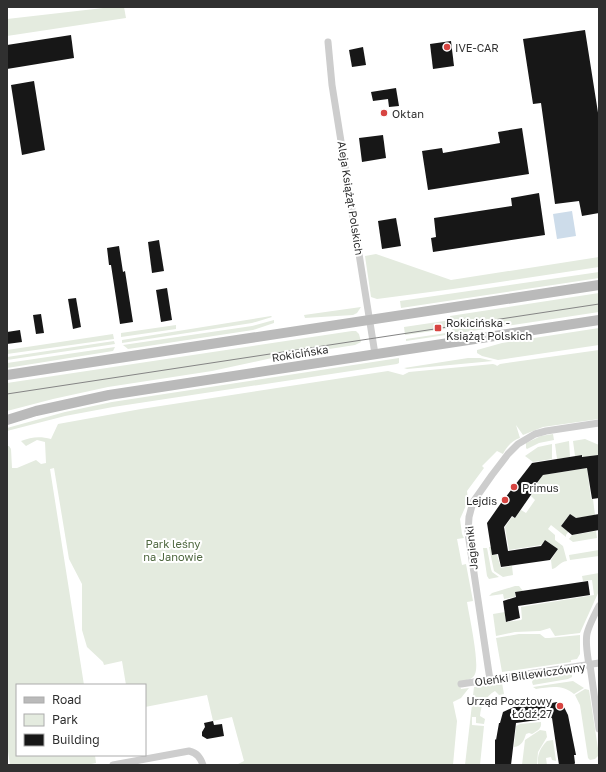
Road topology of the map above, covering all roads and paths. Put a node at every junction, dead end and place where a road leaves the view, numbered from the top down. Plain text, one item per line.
1 (328, 42) dead end
2 (599, 286) edge
3 (370, 320) junction
4 (599, 320) edge
5 (375, 354) junction
6 (7, 375) edge
7 (7, 420) edge
8 (599, 423) edge
9 (599, 606) edge
10 (599, 663) edge
11 (589, 665) junction
12 (490, 680) junction
13 (461, 684) dead end
14 (599, 729) edge
15 (113, 765) edge
16 (203, 765) edge

1 - 3 street, Aleja Książąt Polskich
2 - 3 main road, Rokicińska
3 - 5 street, Aleja Książąt Polskich
3 - 6 main road, Rokicińska
4 - 5 main road, Rokicińska
5 - 7 main road, Rokicińska
8 - 12 street, Jagienki
9 - 11 street
10 - 11 street, Oleńki Billewiczówny
11 - 12 street, Oleńki Billewiczówny
11 - 14 street
12 - 13 street, Oleńki Billewiczówny
15 - 16 street

